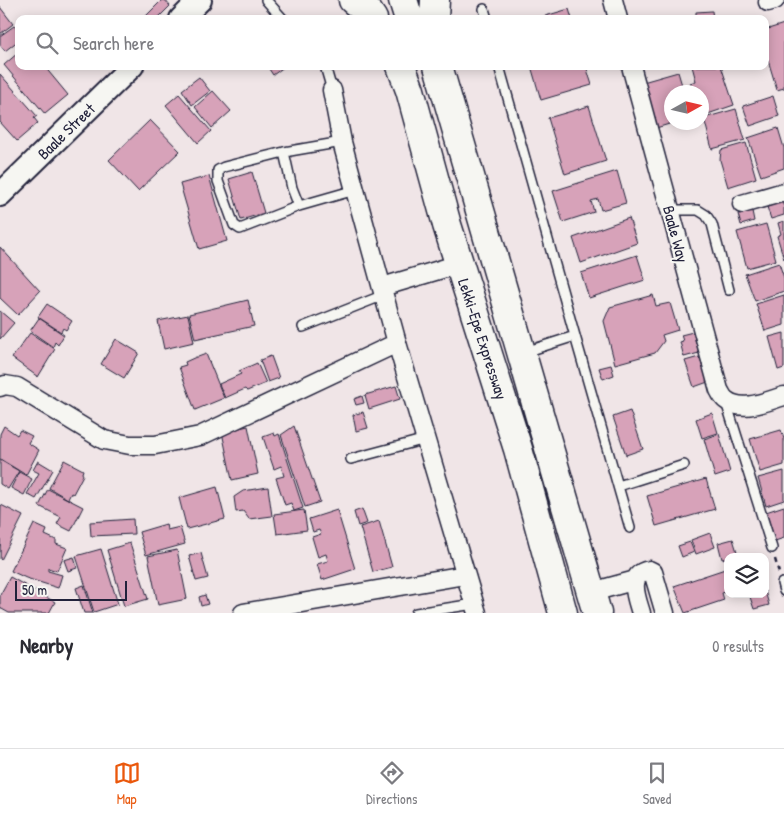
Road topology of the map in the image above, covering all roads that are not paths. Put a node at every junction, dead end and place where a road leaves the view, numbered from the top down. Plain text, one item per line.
1 (266, 0) edge
2 (353, 0) edge
3 (378, 0) edge
4 (403, 0) edge
5 (418, 0) edge
6 (435, 0) edge
7 (613, 0) edge
8 (484, 9) dead end
9 (279, 15) edge
10 (370, 15) edge
11 (383, 15) edge
12 (408, 15) edge
13 (423, 15) edge
14 (434, 15) edge
15 (485, 15) edge
16 (617, 15) edge
17 (128, 70) edge
18 (326, 70) edge
19 (436, 70) edge
20 (500, 70) edge
21 (632, 70) edge
22 (403, 74) edge
23 (332, 90) joint
24 (342, 142) junction
25 (284, 152) junction
26 (355, 190) junction
27 (784, 192) edge
28 (0, 195) edge
29 (742, 204) dead end
30 (299, 206) junction
31 (669, 210) junction
32 (459, 264) junction
33 (728, 290) dead end
34 (383, 291) junction
35 (303, 327) dead end
36 (575, 336) junction
37 (397, 343) junction
38 (522, 353) junction
39 (0, 386) edge
40 (784, 396) edge
41 (725, 400) junction
42 (426, 439) junction
43 (351, 459) dead end
44 (684, 465) dead end
45 (618, 486) junction
46 (630, 528) dead end
47 (772, 548) road end
48 (465, 575) junction
49 (636, 580) junction
50 (595, 603) edge
51 (475, 609) edge
52 (243, 613) edge
53 (416, 613) edge
54 (563, 613) edge
55 (641, 613) edge
56 (665, 613) edge

1 - 9 lane
2 - 10 highway
3 - 11 highway
4 - 12 highway
5 - 13 highway
6 - 14 highway
7 - 16 street
8 - 15 lane
17 - 28 street, Baale Street
18 - 23 lane
19 - 38 highway, Lekki-Epe Expressway
20 - 36 lane
21 - 31 street, Baale Way
22 - 32 highway, Lekki-Epe Expressway
23 - 24 street
24 - 25 lane
24 - 26 street
25 - 30 lane
25 - 30 lane
26 - 30 lane
26 - 34 street
27 - 29 street
31 - 33 lane
31 - 41 street, Baale Way
32 - 34 street
32 - 54 highway, Lekki-Epe Expressway
34 - 35 lane
34 - 37 street
36 - 38 lane
36 - 45 lane
37 - 39 street
37 - 42 street
38 - 50 highway, Lekki-Epe Expressway
40 - 41 street
41 - 47 lane
42 - 43 lane
42 - 48 street
44 - 45 lane
45 - 46 lane
48 - 51 street
48 - 52 street
49 - 50 street
49 - 55 street
49 - 56 street
51 - 53 lane

